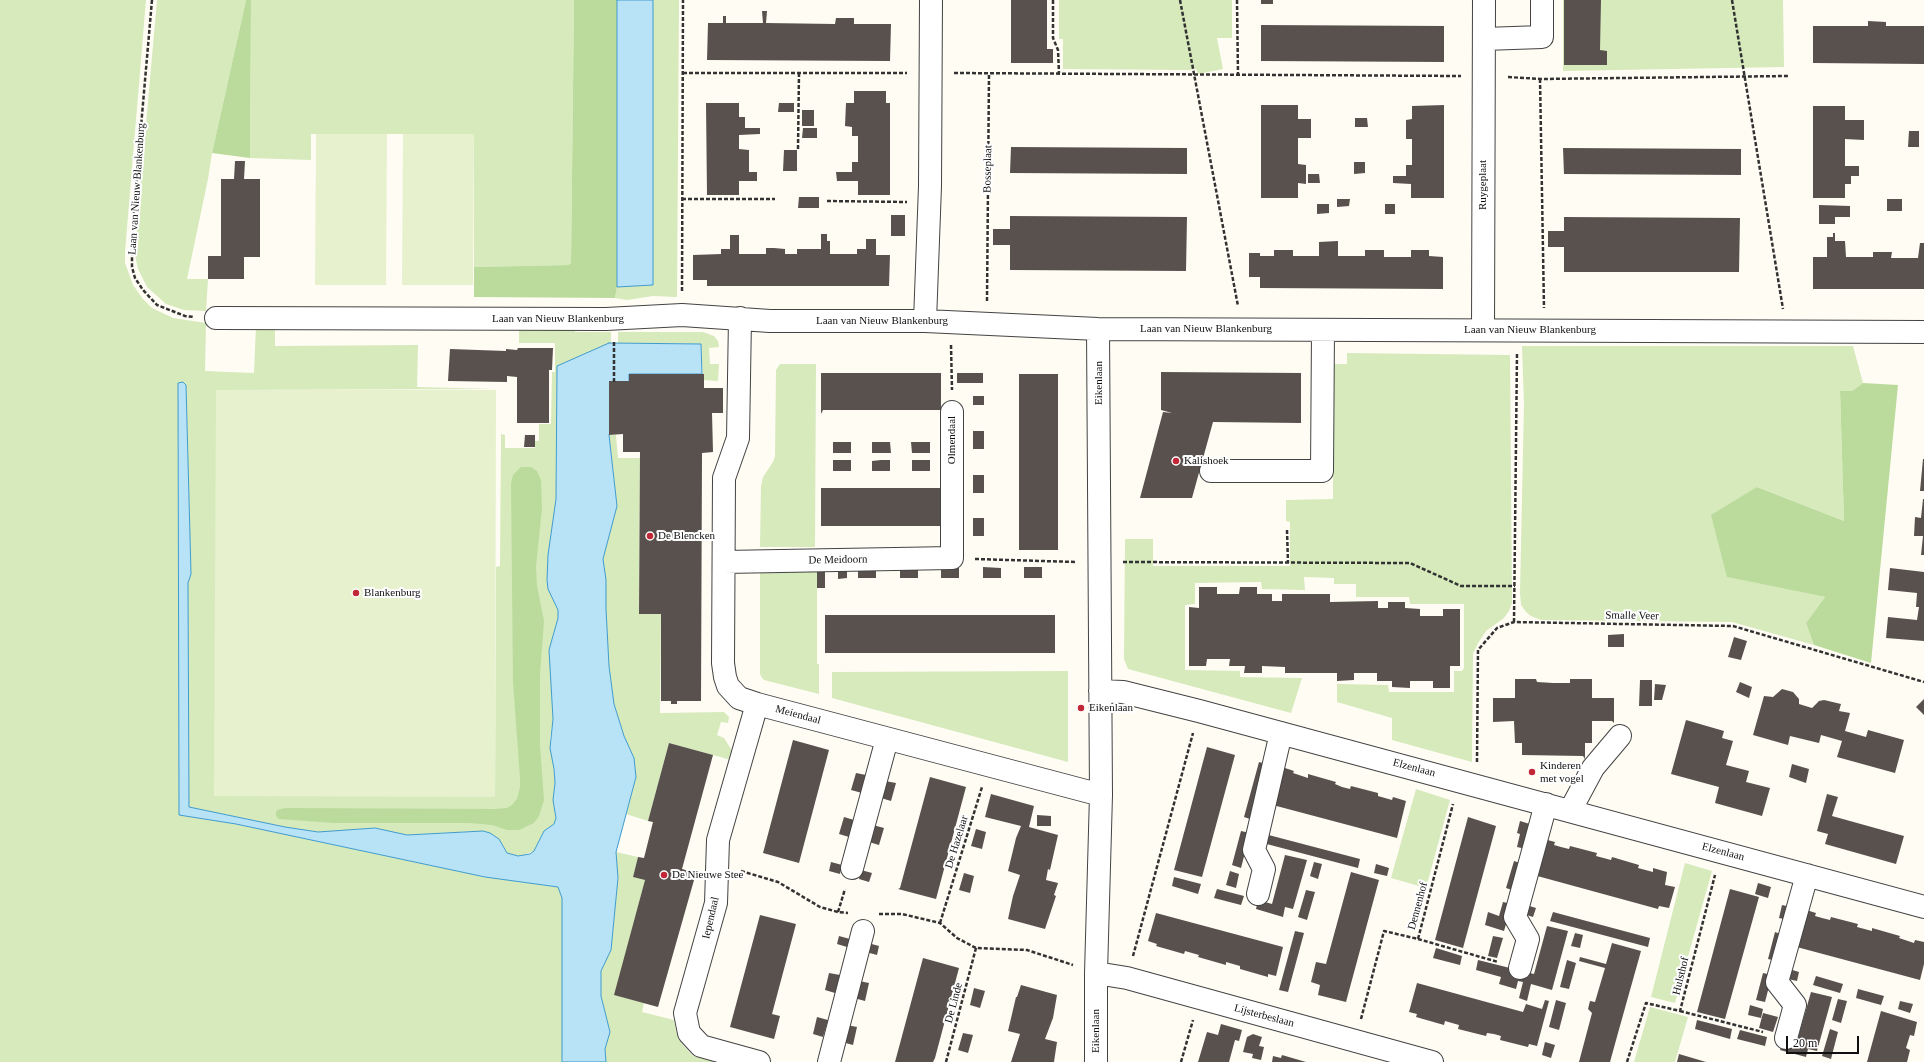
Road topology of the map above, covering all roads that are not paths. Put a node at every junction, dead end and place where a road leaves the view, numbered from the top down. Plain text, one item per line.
1 (931, 0) edge
2 (1484, 0) edge
3 (1542, 0) edge
4 (1484, 39) junction
5 (216, 318) road end
6 (740, 318) junction
7 (924, 321) junction
8 (1098, 329) junction
9 (1323, 330) junction
10 (1483, 330) junction
11 (1924, 332) edge
12 (952, 412) road end
13 (1211, 471) dead end
14 (952, 558) joint
15 (724, 562) junction
16 (1100, 691) junction
17 (757, 704) junction
18 (1281, 733) junction
19 (1620, 736) dead end
20 (887, 739) junction
21 (1101, 795) junction
22 (1546, 804) junction
23 (1570, 811) junction
24 (852, 868) dead end
25 (1807, 875) junction
26 (1258, 894) dead end
27 (1924, 907) edge
28 (864, 919) road end
29 (1520, 968) road end
30 (1096, 973) junction
31 (1786, 1038) road end
32 (759, 1062) edge
33 (829, 1062) edge
34 (1096, 1062) edge
35 (1432, 1062) edge

1 - 7 street
2 - 4 street, Ruygeplaat
3 - 4 street
4 - 10 street, Ruygeplaat
5 - 6 street, Laan van Nieuw Blankenburg
6 - 7 street, Laan van Nieuw Blankenburg
6 - 15 street, Meiendaal
7 - 8 street, Laan van Nieuw Blankenburg
8 - 9 street, Laan van Nieuw Blankenburg
8 - 16 street, Eikenlaan
9 - 10 street, Laan van Nieuw Blankenburg
9 - 13 street
10 - 11 street, Laan van Nieuw Blankenburg
12 - 14 street, Olmendaal
14 - 15 street, De Meidoorn
15 - 17 street, Meiendaal
16 - 18 street, Elzenlaan
16 - 21 street, Eikenlaan
17 - 20 street, Meiendaal
17 - 32 street, Iependaal
18 - 22 street, Elzenlaan
18 - 26 street
19 - 23 street
20 - 21 street, Meiendaal
20 - 24 street
21 - 30 street, Eikenlaan
22 - 23 street, Elzenlaan
22 - 29 street
23 - 25 street, Elzenlaan
25 - 27 street, Elzenlaan
25 - 31 street
28 - 33 street
30 - 34 street, Eikenlaan
30 - 35 street, Lijsterbeslaan

